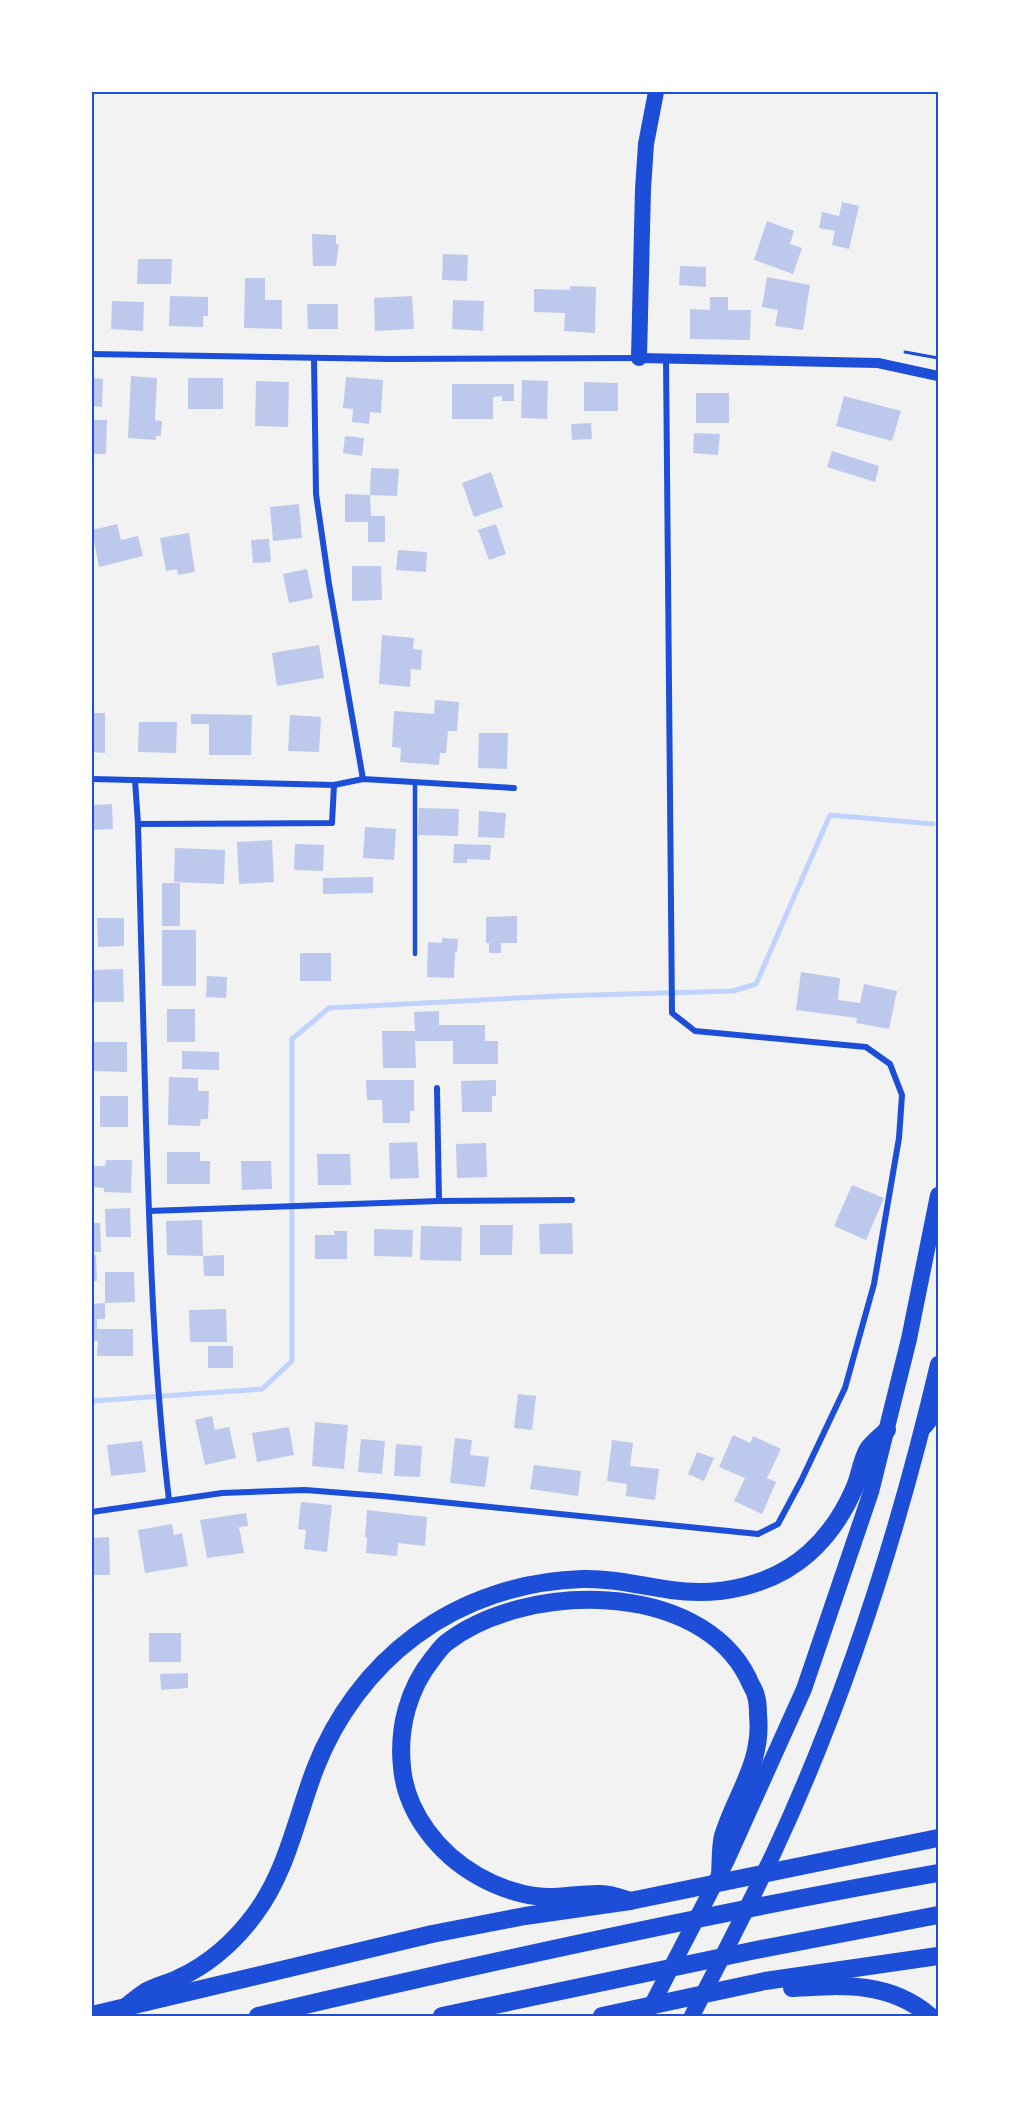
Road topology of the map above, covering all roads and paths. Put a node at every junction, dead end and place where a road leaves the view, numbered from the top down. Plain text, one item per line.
1 (656, 92) edge
2 (92, 354) edge
3 (314, 358) junction
4 (639, 358) junction
5 (666, 358) junction
6 (939, 376) edge
7 (92, 779) edge
8 (363, 779) junction
9 (135, 780) junction
10 (415, 782) junction
11 (334, 784) junction
12 (514, 788) dead end
13 (138, 824) junction
14 (415, 954) dead end
15 (437, 1088) dead end
16 (939, 1195) edge
17 (572, 1200) dead end
18 (439, 1202) junction
19 (149, 1210) junction
20 (939, 1364) edge
21 (939, 1408) edge
22 (924, 1426) junction
23 (887, 1430) junction
24 (169, 1500) junction
25 (92, 1512) edge
26 (939, 1838) edge
27 (724, 1868) junction
28 (939, 1873) edge
29 (630, 1901) junction
30 (939, 1916) edge
31 (939, 1956) edge
32 (765, 1981) junction
33 (128, 2005) junction
34 (92, 2015) edge
35 (258, 2016) edge
36 (442, 2016) edge
37 (602, 2016) edge
38 (646, 2016) edge
39 (692, 2016) edge
40 (930, 2016) edge

1 - 4 highway
2 - 3 street
3 - 4 street
3 - 8 street
4 - 5 street
5 - 6 street
5 - 24 street
7 - 9 street
8 - 10 street
8 - 11 street
9 - 11 street
9 - 13 street
10 - 12 street
10 - 14 lane
11 - 13 street
13 - 19 street
15 - 18 street
16 - 23 highway
17 - 18 street
18 - 19 street
19 - 24 street
20 - 22 highway
21 - 22 highway
22 - 39 highway
23 - 27 highway
23 - 33 highway
24 - 25 street
26 - 29 highway
27 - 29 highway
27 - 38 highway
28 - 35 highway
29 - 33 highway
30 - 36 highway
31 - 32 highway
32 - 37 highway
32 - 40 highway
33 - 34 highway

